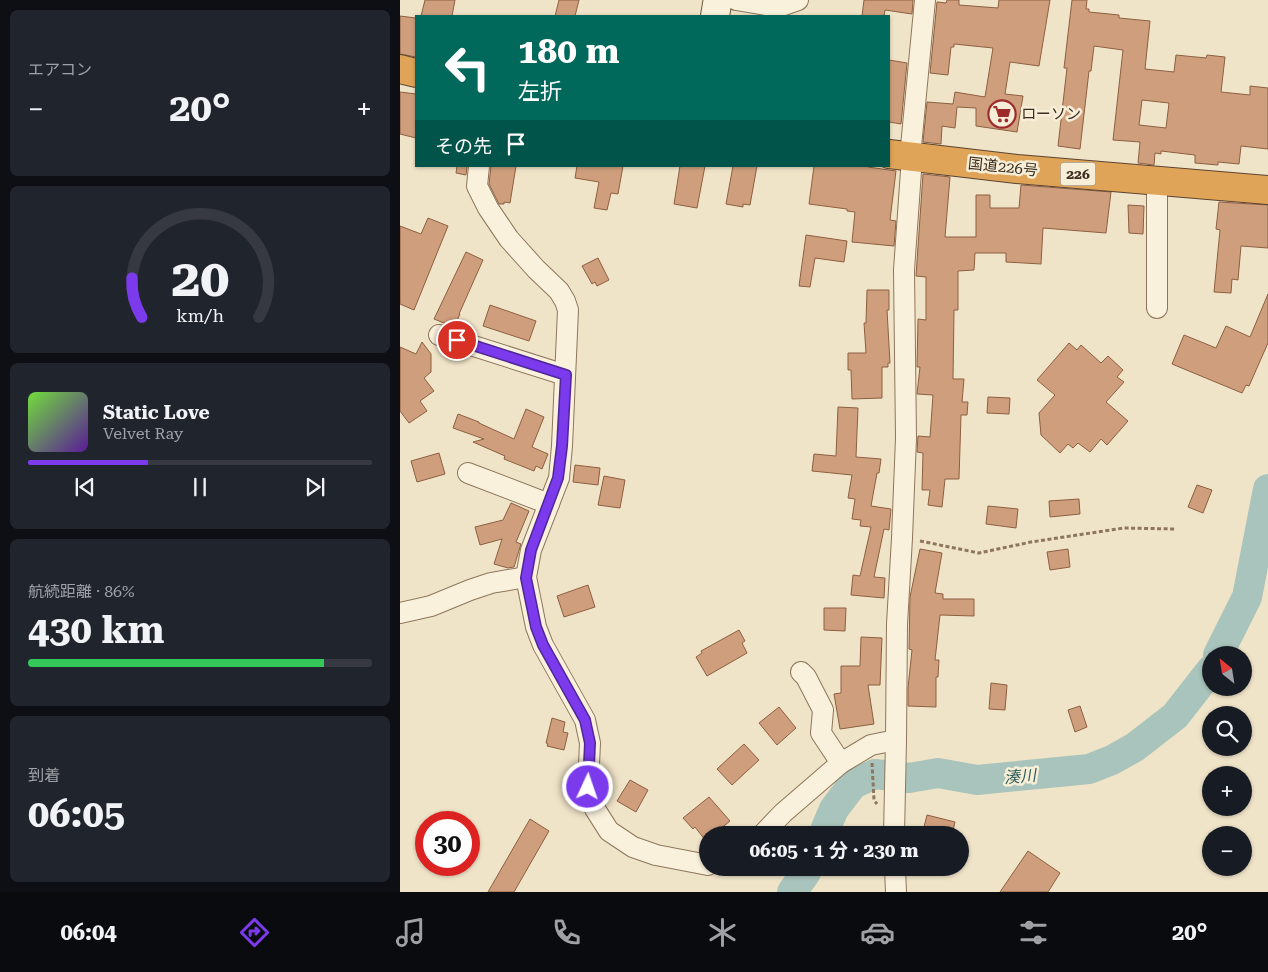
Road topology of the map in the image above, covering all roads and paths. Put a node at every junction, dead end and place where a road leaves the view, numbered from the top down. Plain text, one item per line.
1 (798, 0) edge
2 (925, 0) edge
3 (721, 4) edge
4 (400, 69) edge
5 (415, 73) edge
6 (903, 156) edge
7 (479, 167) edge
8 (1157, 181) junction
9 (1268, 190) edge
10 (1157, 308) dead end
11 (439, 334) dead end
12 (566, 375) junction
13 (468, 473) dead end
14 (548, 504) junction
15 (1174, 529) dead end
16 (902, 538) junction
17 (526, 578) junction
18 (400, 613) edge
19 (801, 672) dead end
20 (871, 745) junction
21 (896, 746) junction
22 (841, 763) junction
23 (874, 800) dead end
24 (771, 826) edge
25 (893, 826) edge
26 (699, 862) edge
27 (895, 876) edge
28 (896, 892) edge

1 - 3 street
2 - 6 street
4 - 5 highway
6 - 8 highway, 国道226号 / 226
6 - 16 street
7 - 12 street
8 - 9 highway, 国道226号 / 226
8 - 10 street
11 - 12 street
12 - 14 street
13 - 14 street
14 - 17 street
15 - 16 path
16 - 21 street
17 - 18 street
17 - 26 street
19 - 22 street
20 - 21 street
20 - 22 street
20 - 23 path
21 - 25 street
22 - 24 street
27 - 28 street

